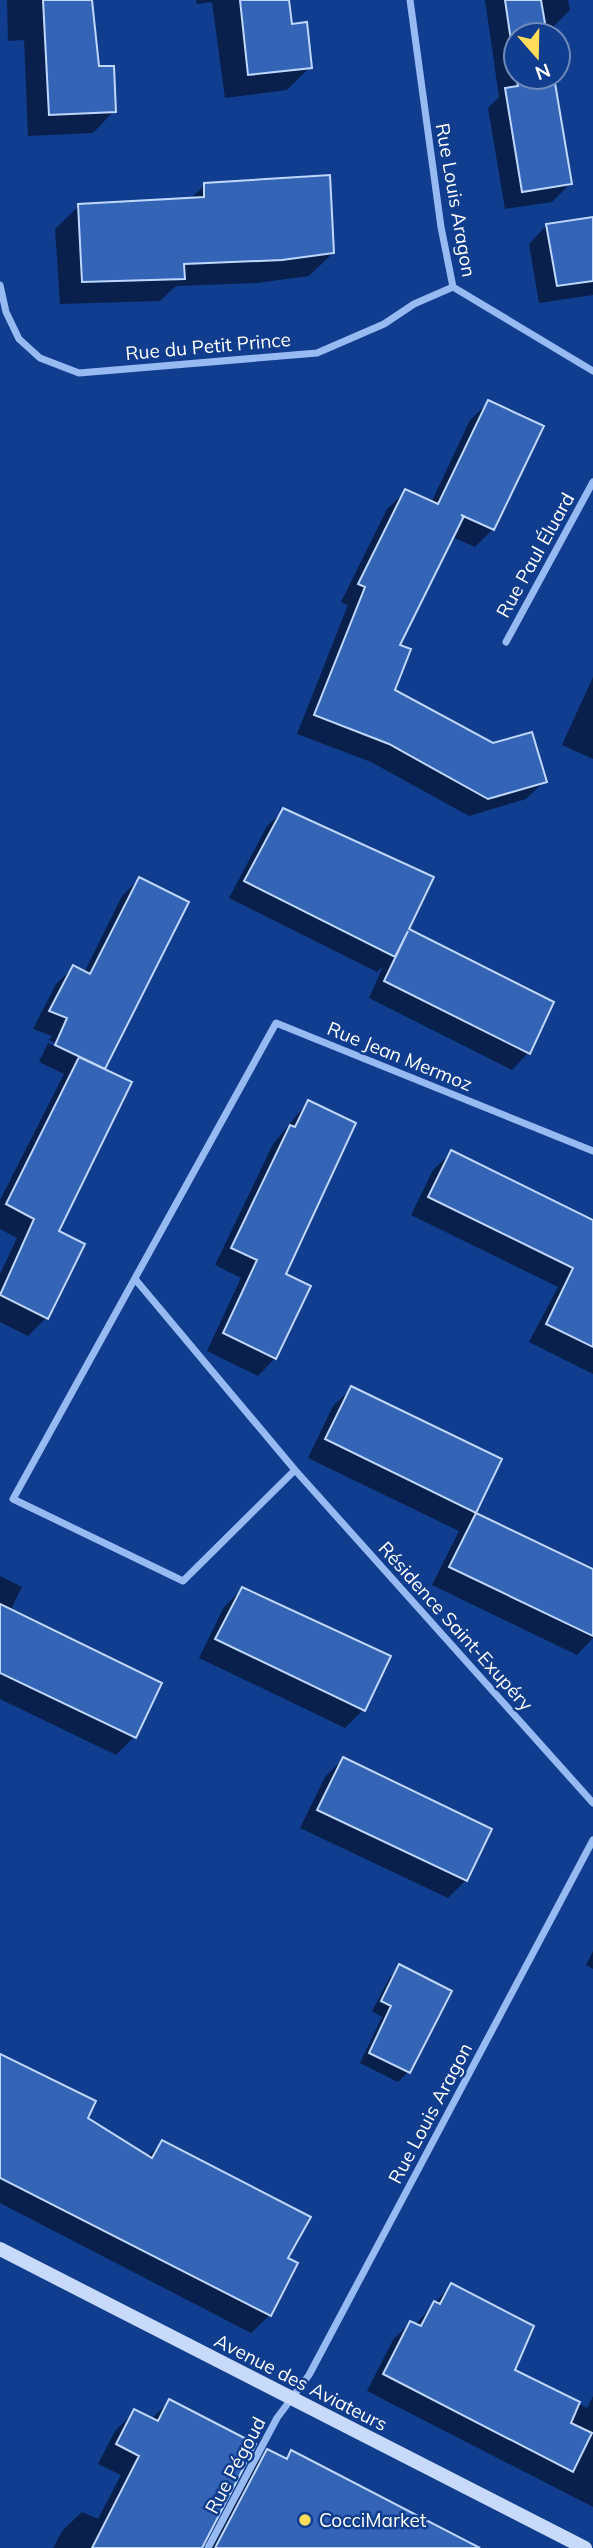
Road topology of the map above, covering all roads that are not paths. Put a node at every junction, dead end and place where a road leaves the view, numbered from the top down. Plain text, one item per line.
1 (410, 0) edge
2 (0, 285) edge
3 (453, 287) junction
4 (593, 371) edge
5 (593, 482) edge
6 (506, 642) dead end
7 (593, 1151) edge
8 (135, 1279) junction
9 (295, 1470) junction
10 (593, 1803) edge
11 (593, 1840) edge
12 (0, 2249) edge
13 (291, 2398) junction
14 (208, 2548) edge
15 (586, 2548) edge

1 - 3 street, Rue Louis Aragon
2 - 3 street, Rue du Petit Prince
3 - 4 street, Rue Louis Aragon
5 - 6 street, Rue Paul Éluard
7 - 8 street, Rue Jean Mermoz
8 - 9 street, Résidence Saint-Exupéry
8 - 9 street
9 - 10 street, Résidence Saint-Exupéry
11 - 13 street, Rue Louis Aragon
12 - 13 street, Avenue des Aviateurs
13 - 14 street, Rue Pégoud
13 - 15 street, Avenue des Aviateurs

